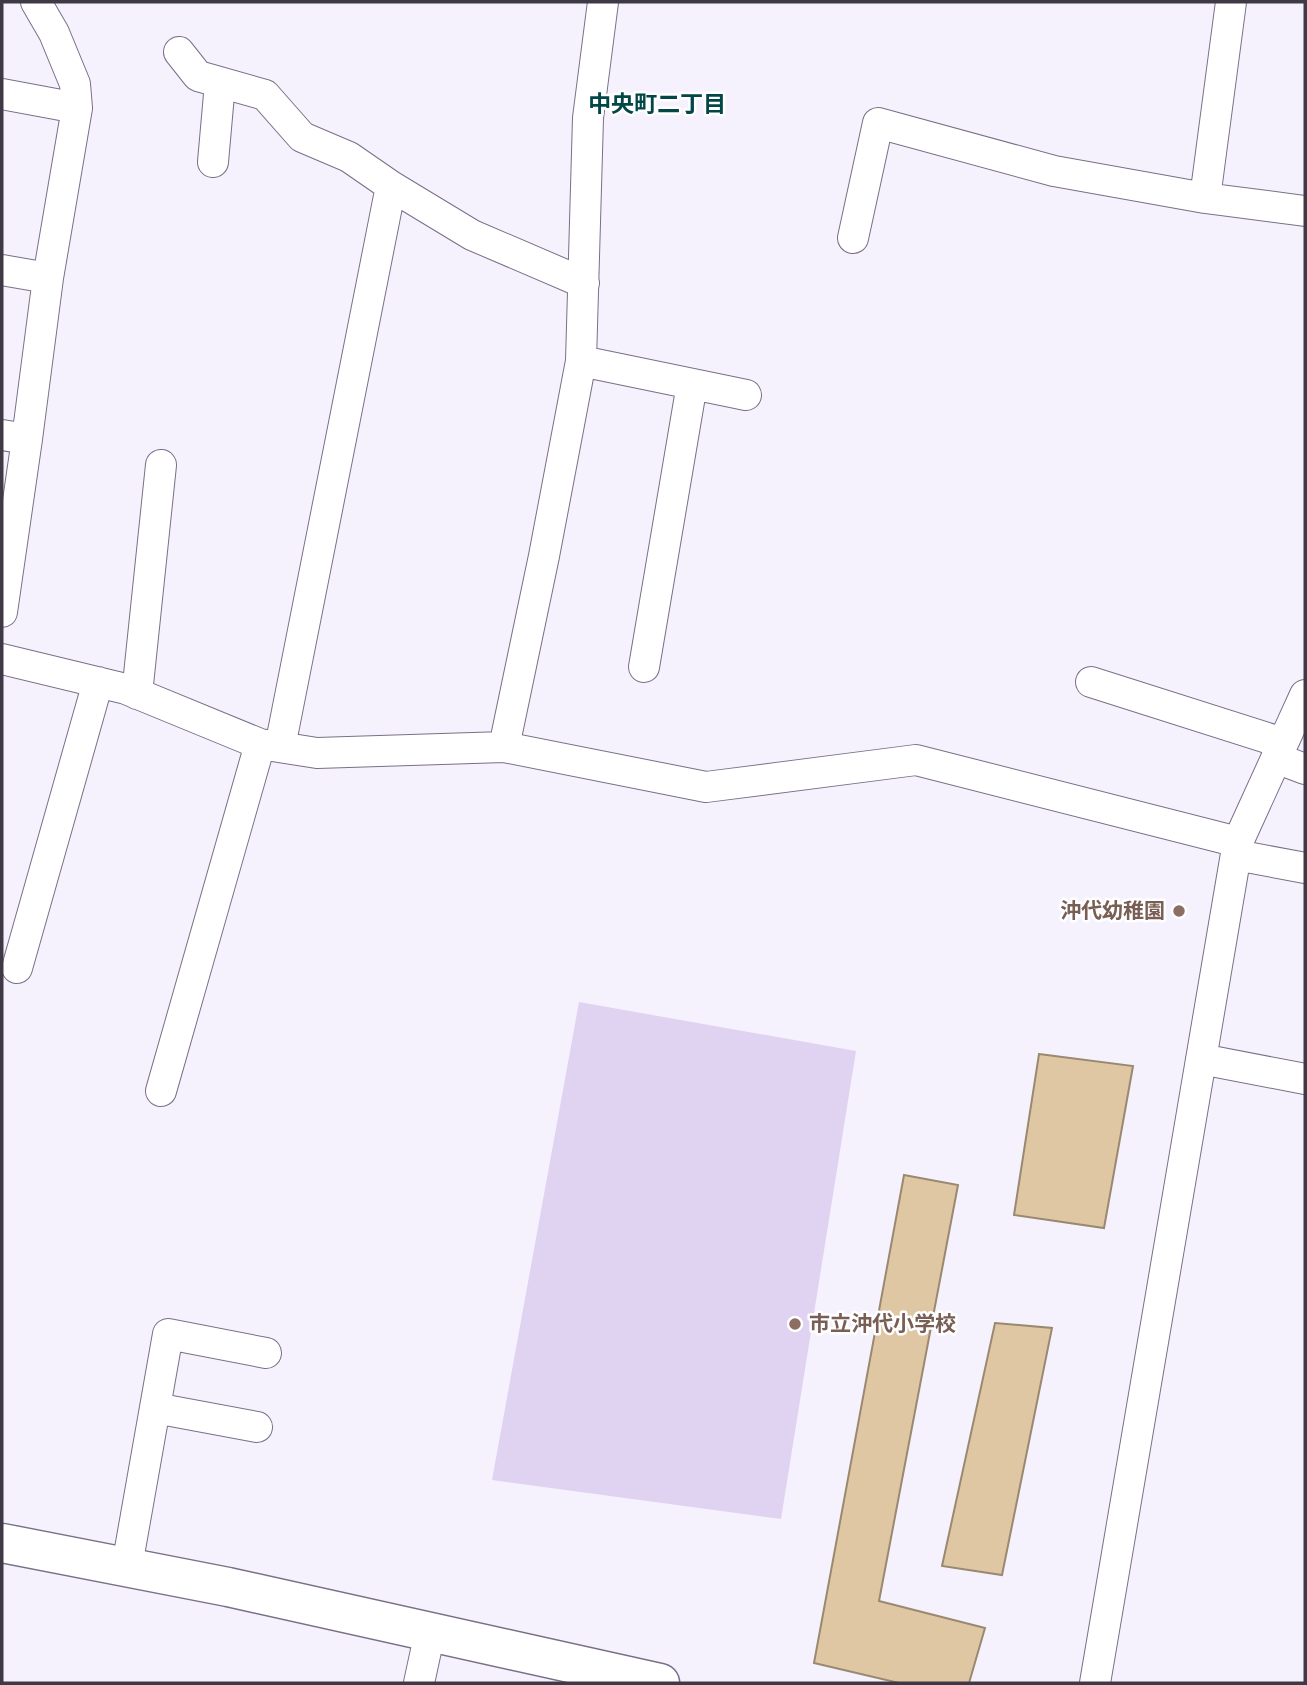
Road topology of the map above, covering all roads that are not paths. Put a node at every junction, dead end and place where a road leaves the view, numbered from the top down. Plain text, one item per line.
1 (36, 2) edge
2 (603, 2) edge
3 (1231, 2) edge
4 (179, 52) dead end
5 (220, 83) junction
6 (2, 94) edge
7 (77, 108) junction
8 (213, 162) dead end
9 (391, 186) junction
10 (1205, 198) junction
11 (1305, 211) edge
12 (853, 238) dead end
13 (2, 270) edge
14 (48, 278) junction
15 (584, 283) junction
16 (582, 362) junction
17 (692, 384) junction
18 (746, 395) dead end
19 (15, 437) edge
20 (161, 465) dead end
21 (2, 612) edge
22 (2, 659) edge
23 (644, 667) dead end
24 (98, 682) junction
25 (1091, 682) dead end
26 (137, 694) junction
27 (1305, 695) edge
28 (270, 746) junction
29 (504, 747) junction
30 (1280, 751) junction
31 (1305, 769) edge
32 (1237, 848) junction
33 (1305, 868) edge
34 (17, 968) dead end
35 (1201, 1059) junction
36 (1305, 1079) edge
37 (162, 1091) dead end
38 (266, 1353) dead end
39 (155, 1408) junction
40 (257, 1427) dead end
41 (2, 1543) edge
42 (127, 1566) junction
43 (429, 1632) junction
44 (419, 1683) edge
45 (660, 1683) edge
46 (1095, 1683) edge

1 - 7 street
2 - 15 street
3 - 10 street
4 - 5 street
5 - 8 street
5 - 9 street
6 - 7 street
7 - 14 street
9 - 15 street
9 - 28 street
10 - 11 street
10 - 12 street
13 - 14 street
14 - 19 street
15 - 16 street
16 - 17 street
16 - 29 street
17 - 18 street
17 - 23 street
19 - 21 street
20 - 26 street
22 - 24 street
24 - 26 street
24 - 34 street
25 - 30 street
26 - 28 street
27 - 30 street
28 - 29 street
28 - 37 street
29 - 32 street
30 - 31 street
30 - 32 street
32 - 33 street
32 - 35 street
35 - 36 street
35 - 46 street
38 - 39 street
39 - 40 street
39 - 42 street
41 - 42 street
42 - 43 street
43 - 44 street
43 - 45 street

